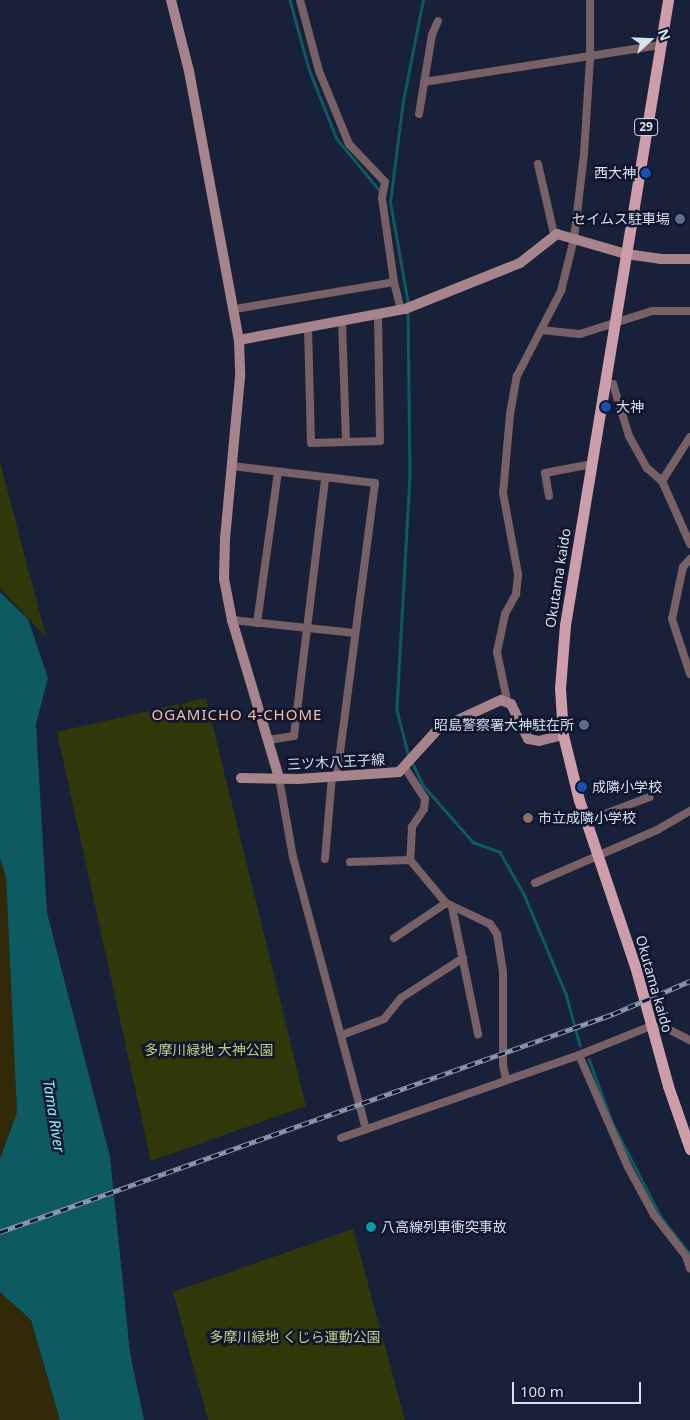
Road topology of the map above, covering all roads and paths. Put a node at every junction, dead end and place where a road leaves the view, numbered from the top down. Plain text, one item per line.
1 (171, 0) edge
2 (300, 0) edge
3 (590, 0) edge
4 (668, 0) edge
5 (438, 20) dead end
6 (660, 45) junction
7 (590, 58) junction
8 (424, 82) junction
9 (419, 114) dead end
10 (538, 164) dead end
11 (554, 234) junction
12 (574, 239) junction
13 (626, 254) junction
14 (690, 259) edge
15 (394, 282) junction
16 (235, 308) junction
17 (406, 309) junction
18 (690, 311) edge
19 (378, 315) junction
20 (342, 321) junction
21 (615, 321) junction
22 (308, 328) junction
23 (541, 330) junction
24 (238, 340) junction
25 (605, 383) junction
26 (690, 438) edge
27 (346, 442) junction
28 (592, 464) junction
29 (232, 466) junction
30 (278, 472) junction
31 (325, 478) junction
32 (662, 481) junction
33 (549, 496) dead end
34 (690, 544) edge
35 (690, 559) edge
36 (232, 620) junction
37 (257, 623) junction
38 (306, 628) junction
39 (354, 633) junction
40 (690, 672) edge
41 (507, 700) junction
42 (563, 734) junction
43 (268, 740) junction
44 (409, 763) junction
45 (335, 775) junction
46 (241, 778) dead end
47 (279, 778) junction
48 (650, 797) dead end
49 (690, 811) edge
50 (586, 821) junction
51 (598, 856) junction
52 (325, 859) dead end
53 (410, 860) junction
54 (350, 862) dead end
55 (535, 883) dead end
56 (449, 905) junction
57 (394, 938) dead end
58 (463, 958) junction
59 (651, 1026) junction
60 (478, 1034) dead end
61 (342, 1036) junction
62 (690, 1040) edge
63 (579, 1055) junction
64 (506, 1079) junction
65 (366, 1129) junction
66 (342, 1138) dead end
67 (690, 1149) edge
68 (690, 1268) edge

1 - 16 street
2 - 15 street
3 - 7 street
4 - 6 main road, Okutama kaido / 29
5 - 8 street
6 - 7 street
6 - 13 main road, Okutama kaido / 29
7 - 8 street
7 - 12 street
8 - 9 street
10 - 11 street
11 - 12 street
11 - 17 street
12 - 13 street
12 - 23 street
13 - 14 street
13 - 21 main road, Okutama kaido / 29
15 - 16 street
15 - 17 street
16 - 24 street
17 - 19 street
18 - 21 street
19 - 20 street
19 - 27 street
20 - 22 street
20 - 27 street
21 - 23 street
21 - 25 main road, Okutama kaido / 29
22 - 24 street
22 - 27 street
23 - 41 street
24 - 29 street
25 - 28 main road, Okutama kaido / 29
25 - 32 street
26 - 32 street
28 - 33 street
28 - 42 main road, Okutama kaido / 29
29 - 30 street
29 - 36 street
30 - 31 street
30 - 37 street
31 - 38 street
31 - 39 street
32 - 34 street
35 - 40 street
36 - 37 street
36 - 43 street
37 - 38 street
38 - 39 street
38 - 43 street
39 - 45 street
41 - 42 street
41 - 44 street
42 - 50 main road, Okutama kaido / 29
43 - 47 street
44 - 45 street, 三ツ木八王子線
44 - 53 street
45 - 47 street, 三ツ木八王子線
45 - 52 street
46 - 47 street, 三ツ木八王子線
47 - 61 street
48 - 50 street
49 - 51 street
50 - 51 main road, Okutama kaido / 29
51 - 55 street
51 - 59 main road, Okutama kaido / 29
53 - 54 street
53 - 56 street
56 - 57 street
56 - 58 street
56 - 64 street
58 - 60 street
58 - 61 street
59 - 62 street
59 - 63 street
59 - 67 main road, Okutama kaido / 29
61 - 65 street
63 - 64 street
63 - 68 street
64 - 65 street
65 - 66 street

